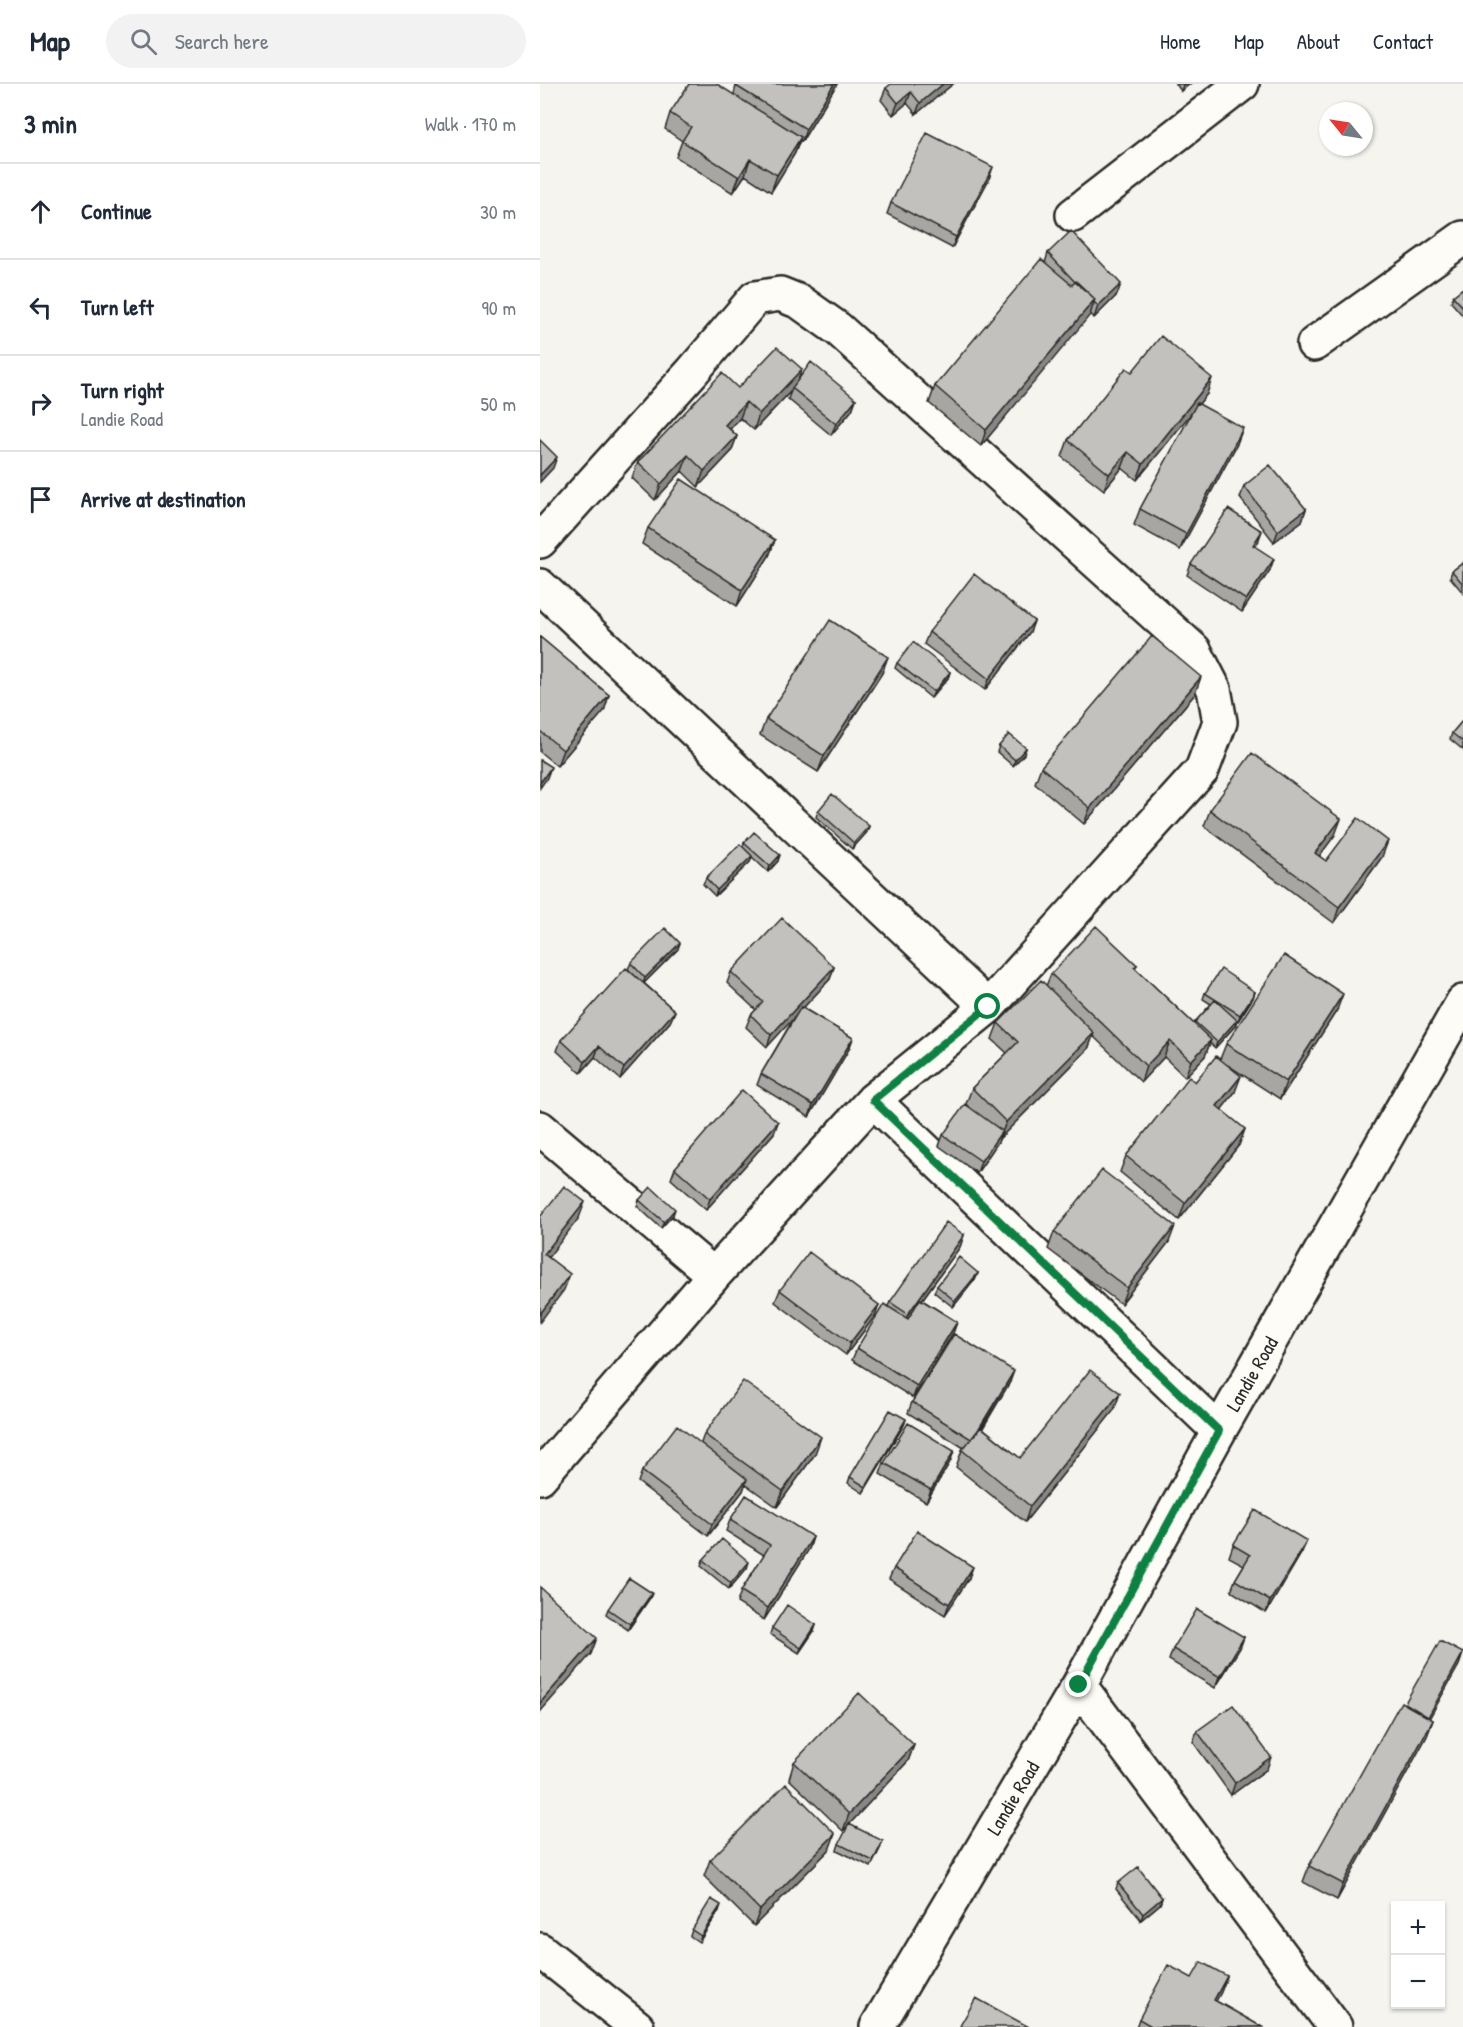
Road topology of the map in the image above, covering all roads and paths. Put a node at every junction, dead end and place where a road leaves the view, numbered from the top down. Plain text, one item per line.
1 (1242, 84) edge
2 (1073, 215) dead end
3 (1463, 238) edge
4 (1314, 344) dead end
5 (540, 541) edge
6 (540, 586) edge
7 (1463, 1002) edge
8 (988, 1007) junction
9 (873, 1100) junction
10 (540, 1128) edge
11 (714, 1275) junction
12 (1219, 1431) junction
13 (540, 1477) edge
14 (1079, 1685) junction
15 (540, 1950) edge
16 (638, 2027) edge
17 (877, 2027) edge
18 (1335, 2027) edge

1 - 2 street
3 - 4 street
5 - 8 street
6 - 8 street
7 - 12 street, Landie Road
8 - 9 street
9 - 11 street
9 - 12 street
10 - 11 street
11 - 13 street
12 - 14 street, Landie Road
14 - 17 street, Landie Road
14 - 18 street
15 - 16 street

